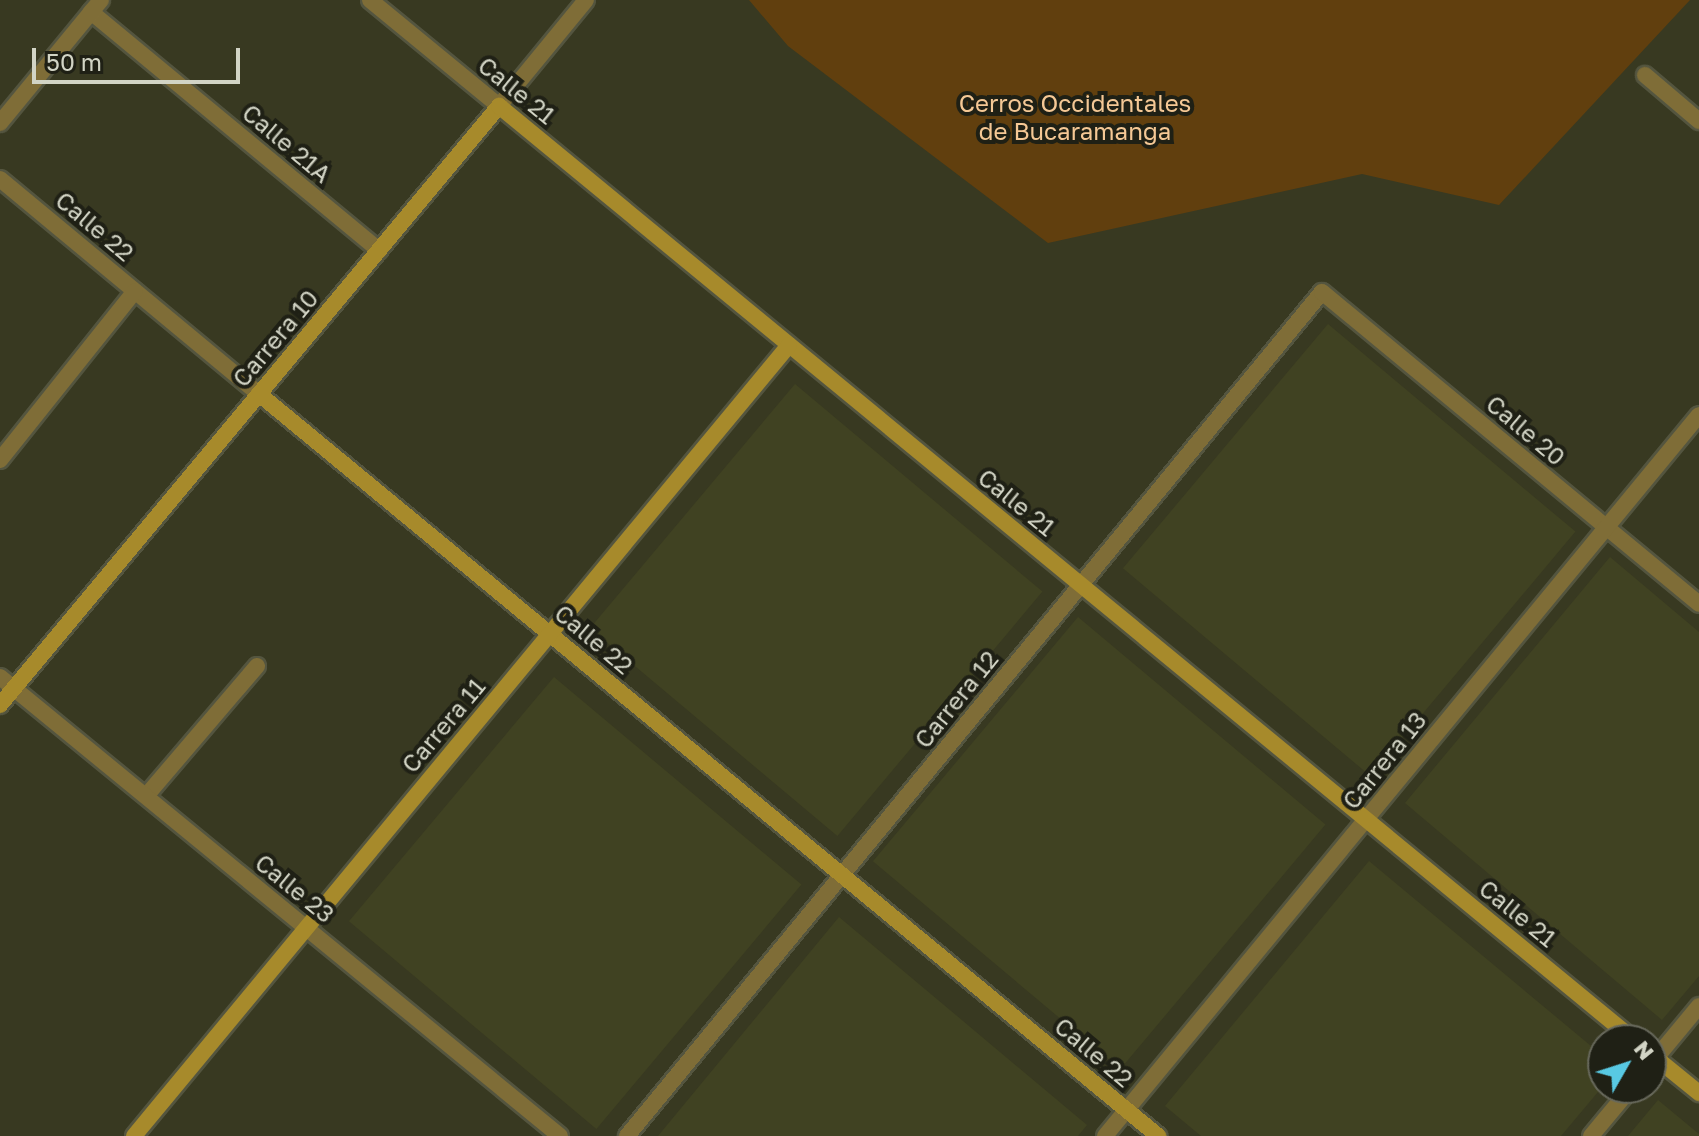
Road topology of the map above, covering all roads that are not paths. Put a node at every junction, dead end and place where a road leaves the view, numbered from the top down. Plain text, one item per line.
1 (370, 0) edge
2 (586, 0) edge
3 (96, 6) edge
4 (1645, 75) dead end
5 (499, 106) junction
6 (1699, 121) edge
7 (0, 123) edge
8 (0, 179) edge
9 (379, 250) junction
10 (135, 291) junction
11 (1322, 292) joint
12 (789, 345) junction
13 (259, 394) junction
14 (1699, 415) edge
15 (0, 460) edge
16 (1607, 528) junction
17 (1081, 585) junction
18 (1699, 604) edge
19 (550, 634) junction
20 (257, 666) dead end
21 (0, 677) edge
22 (14, 688) junction
23 (0, 705) edge
24 (146, 796) junction
25 (1366, 819) junction
26 (842, 875) junction
27 (306, 928) junction
28 (1699, 1006) edge
29 (1615, 1024) edge
30 (1667, 1042) edge
31 (1667, 1069) edge
32 (1699, 1093) edge
33 (1618, 1104) edge
34 (1127, 1110) junction
35 (134, 1136) edge
36 (560, 1136) edge
37 (627, 1136) edge
38 (1105, 1136) edge
39 (1158, 1136) edge
40 (1591, 1136) edge

1 - 5 street, Calle 21
2 - 5 street, Carrera 10
3 - 7 street
3 - 9 street, Calle 21A
4 - 6 street
5 - 9 street, Carrera 10
5 - 12 street, Calle 21
8 - 10 street, Calle 22
9 - 13 street, Carrera 10
10 - 13 street, Calle 22
10 - 15 street
11 - 16 street, Calle 20
11 - 17 street, Carrera 12
12 - 17 street, Calle 21
12 - 19 street, Carrera 11
13 - 19 street, Calle 22
13 - 22 street, Carrera 10
14 - 16 street, Carrera 13
16 - 18 street, Calle 20
16 - 25 street, Carrera 13
17 - 25 street, Calle 21
17 - 26 street, Carrera 12
19 - 26 street, Calle 22
19 - 27 street, Carrera 11
20 - 24 street
21 - 22 street, Calle 23
22 - 23 street, Carrera 10
22 - 24 street, Calle 23
24 - 27 street, Calle 23
25 - 29 street, Calle 21
25 - 34 street, Carrera 13
26 - 34 street, Calle 22
26 - 37 street, Carrera 12
27 - 35 street, Carrera 11
27 - 36 street, Calle 23
28 - 30 street
31 - 32 street
33 - 40 street
34 - 38 street, Carrera 13
34 - 39 street, Calle 22

